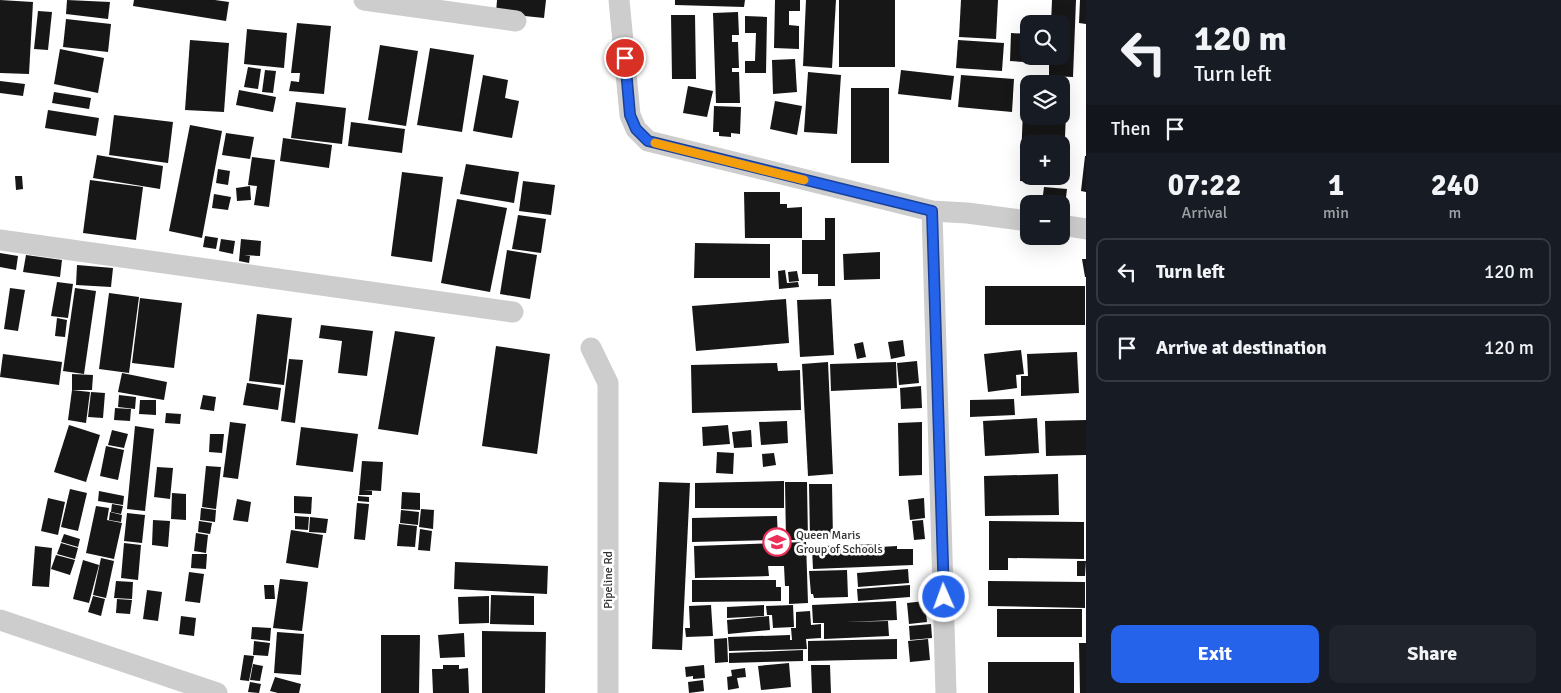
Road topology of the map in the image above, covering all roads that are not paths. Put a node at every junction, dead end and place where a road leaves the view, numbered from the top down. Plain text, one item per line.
1 (364, 0) edge
2 (619, 0) edge
3 (516, 21) dead end
4 (932, 211) junction
5 (1020, 220) edge
6 (1070, 226) edge
7 (1086, 229) edge
8 (0, 240) edge
9 (513, 312) dead end
10 (592, 348) dead end
11 (0, 620) edge
12 (217, 693) edge
13 (608, 693) edge
14 (946, 693) edge

1 - 3 street
2 - 4 street
4 - 5 street
4 - 14 street
6 - 7 street
8 - 9 street
10 - 13 street, Pipeline Rd
11 - 12 street

